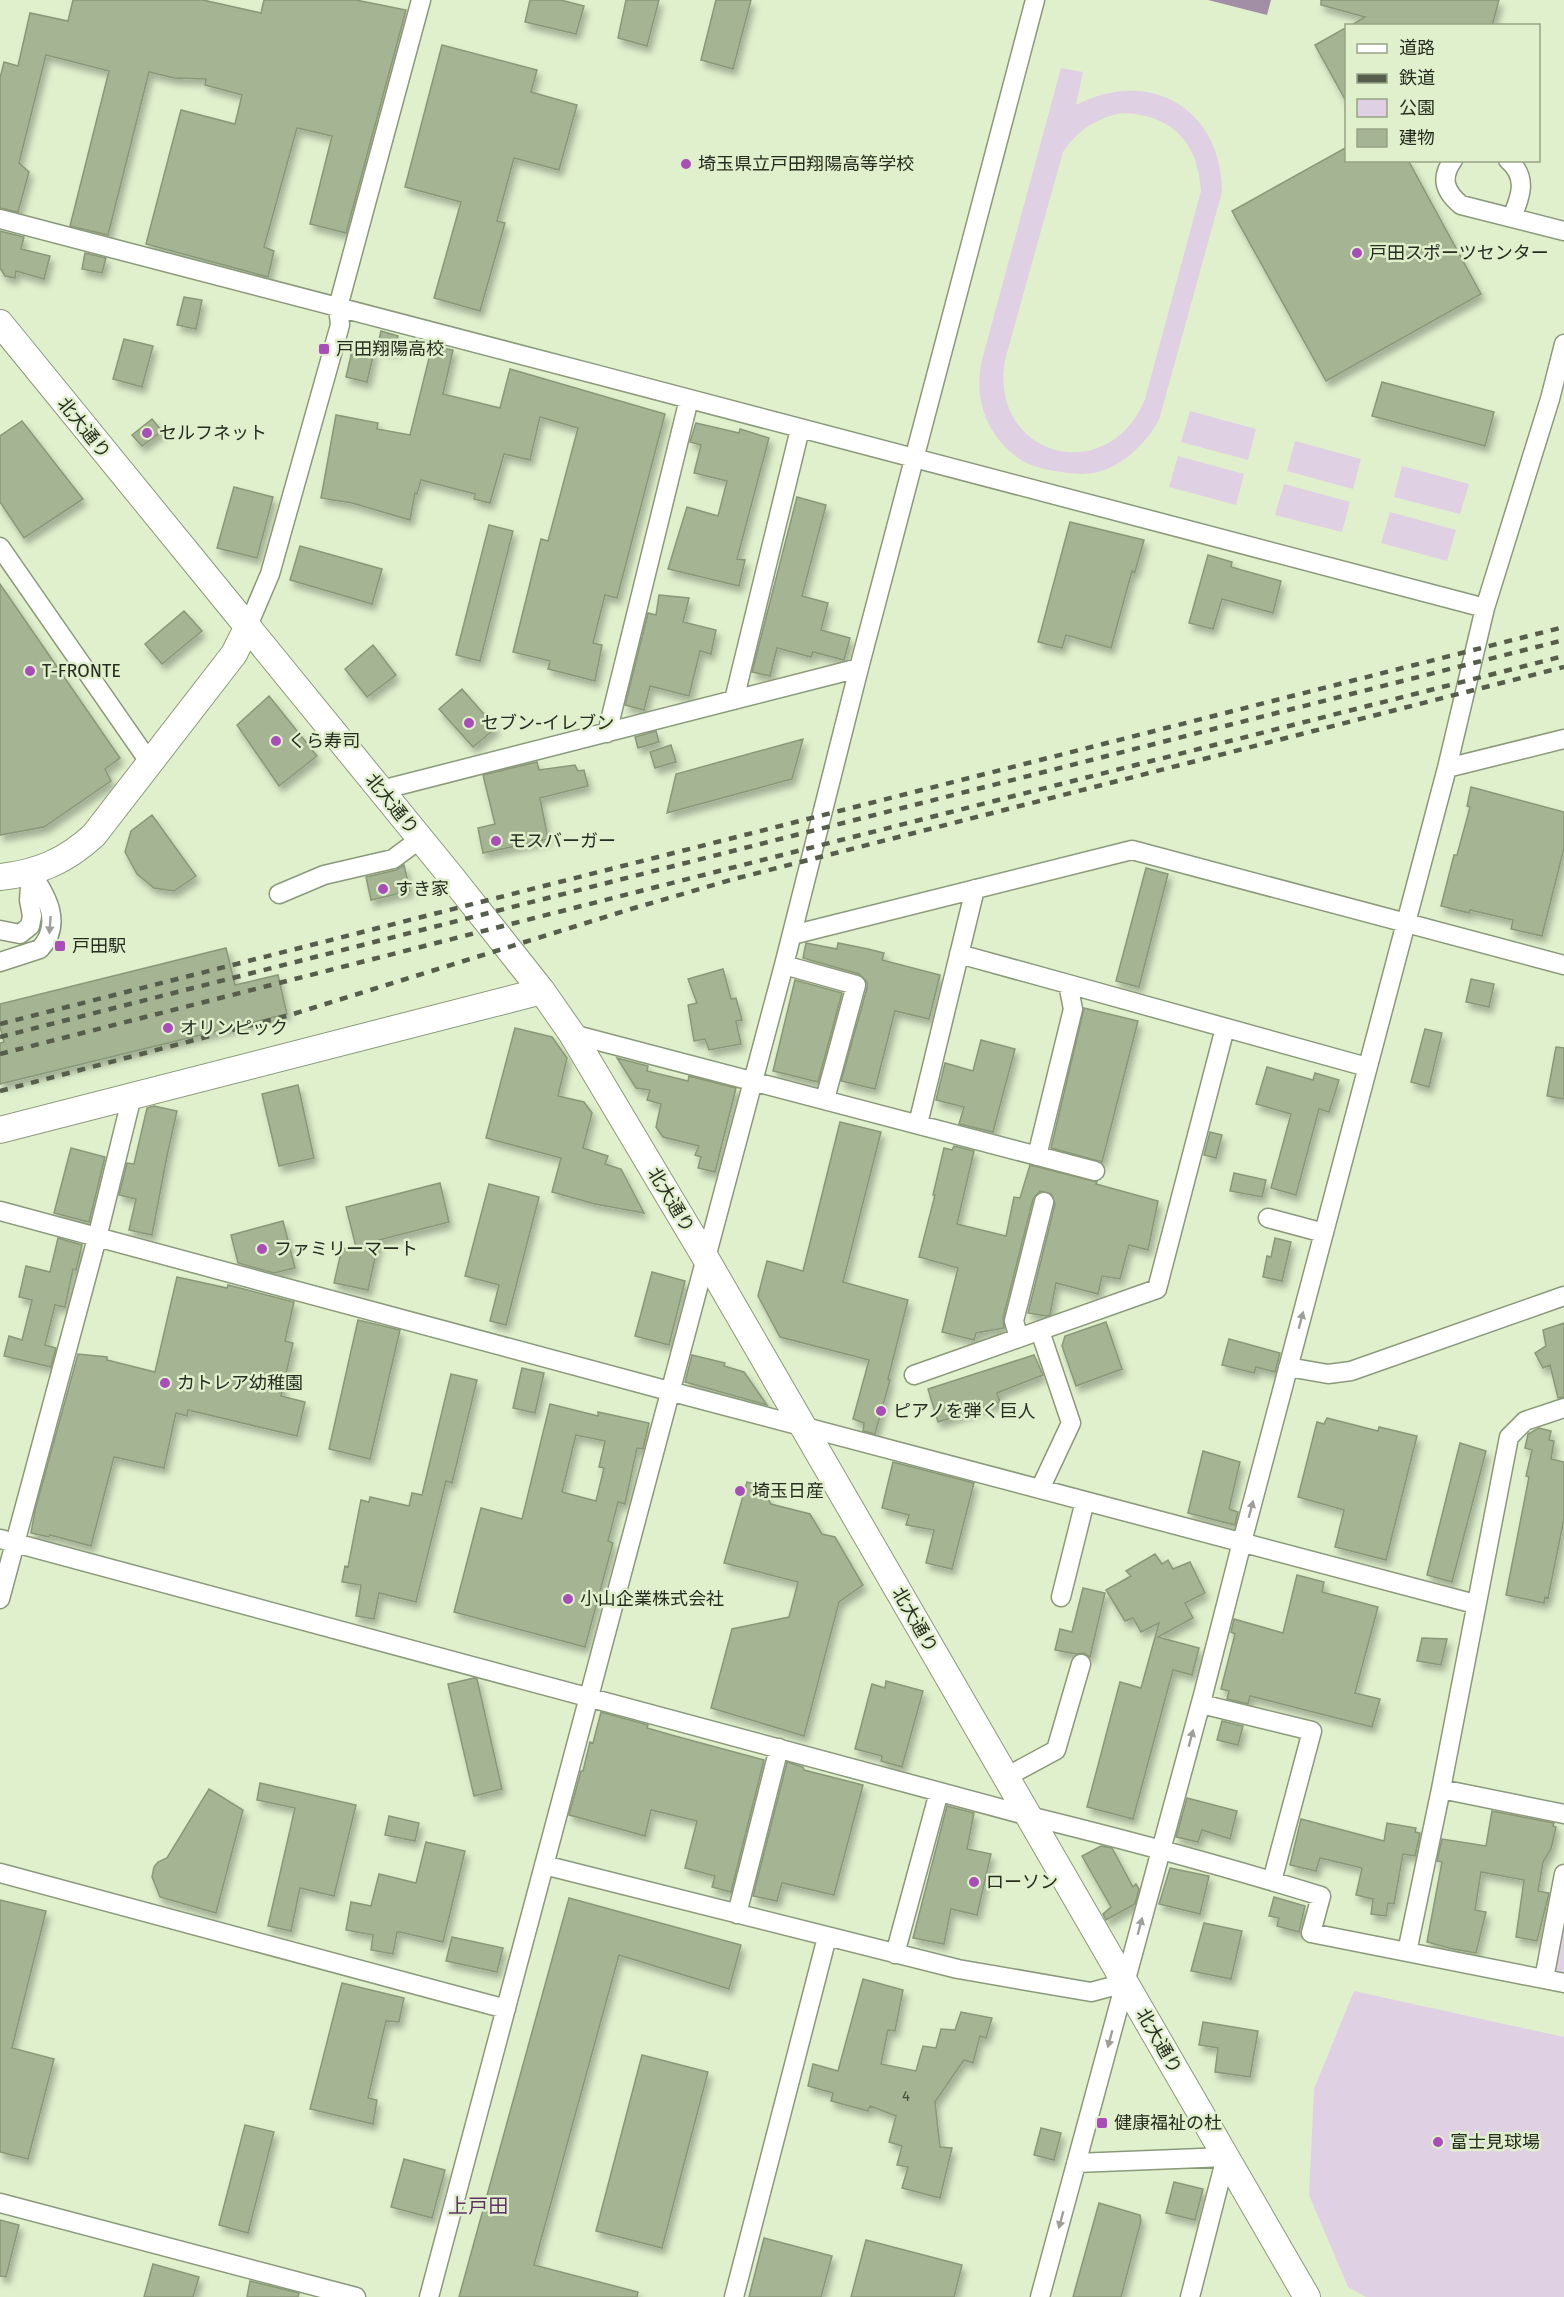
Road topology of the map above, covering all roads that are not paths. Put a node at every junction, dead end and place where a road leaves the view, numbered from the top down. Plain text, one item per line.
1 (419, 0) edge
2 (1035, 0) edge
3 (1451, 162) edge
4 (1510, 162) edge
5 (1512, 217) junction
6 (0, 219) edge
7 (1564, 231) edge
8 (338, 307) junction
9 (0, 323) edge
10 (1564, 344) edge
11 (689, 399) junction
12 (1557, 401) edge
13 (800, 429) junction
14 (915, 459) junction
15 (0, 547) edge
16 (1485, 608) junction
17 (247, 628) junction
18 (859, 669) junction
19 (734, 700) junction
20 (607, 733) junction
21 (1564, 739) edge
22 (150, 763) junction
23 (1447, 768) junction
24 (381, 790) junction
25 (420, 839) junction
26 (31, 873) junction
27 (0, 877) edge
28 (975, 889) junction
29 (279, 894) dead end
30 (1406, 922) junction
31 (0, 930) edge
32 (792, 935) junction
33 (959, 954) junction
34 (0, 962) edge
35 (784, 965) junction
36 (1564, 965) edge
37 (1068, 984) junction
38 (542, 991) junction
39 (1225, 1028) junction
40 (572, 1034) junction
41 (1367, 1067) junction
42 (753, 1081) junction
43 (132, 1096) junction
44 (825, 1099) junction
45 (918, 1124) junction
46 (0, 1130) edge
47 (1037, 1156) junction
48 (1095, 1171) dead end
49 (1044, 1202) dead end
50 (0, 1211) edge
51 (1268, 1218) dead end
52 (1324, 1233) junction
53 (97, 1238) junction
54 (705, 1257) junction
55 (1564, 1296) edge
56 (1040, 1331) junction
57 (1019, 1338) junction
58 (1288, 1366) junction
59 (914, 1375) dead end
60 (669, 1391) junction
61 (1564, 1408) edge
62 (802, 1426) junction
63 (1040, 1490) junction
64 (1085, 1501) junction
65 (7, 1541) edge
66 (1242, 1542) junction
67 (1061, 1598) dead end
68 (0, 1599) edge
69 (1475, 1604) junction
70 (1081, 1664) dead end
71 (588, 1696) junction
72 (1201, 1704) junction
73 (779, 1748) junction
74 (1006, 1778) junction
75 (1441, 1789) junction
76 (939, 1792) junction
77 (1564, 1814) edge
78 (1029, 1816) junction
79 (1161, 1848) junction
80 (544, 1865) junction
81 (0, 1873) edge
82 (1564, 1874) edge
83 (1272, 1881) junction
84 (737, 1914) junction
85 (827, 1937) junction
86 (1407, 1952) junction
87 (895, 1954) junction
88 (1544, 1979) junction
89 (1125, 1983) junction
90 (1564, 1983) edge
91 (506, 2008) junction
92 (1226, 2157) junction
93 (1076, 2163) junction
94 (0, 2203) edge
95 (356, 2297) edge
96 (429, 2297) edge
97 (734, 2297) edge
98 (1040, 2297) edge
99 (1190, 2297) edge
100 (1307, 2297) edge

1 - 8 street
2 - 14 street
3 - 5 street
4 - 5 street
5 - 7 street
6 - 8 street
8 - 11 street
8 - 17 street
9 - 17 street, 北大通り
10 - 12 street
11 - 13 street
11 - 20 street
12 - 16 street
13 - 14 street
13 - 19 street
14 - 16 street
14 - 18 street
15 - 22 street
16 - 23 street
17 - 22 street
17 - 24 street, 北大通り
18 - 19 street
18 - 32 street
19 - 20 street
20 - 24 street
21 - 23 street
22 - 26 street
23 - 30 street
24 - 25 street, 北大通り
25 - 29 street
25 - 38 street, 北大通り
26 - 27 street
26 - 31 street
26 -> 34 street
28 - 30 street
28 - 32 street
28 - 33 street
30 - 36 street
30 - 41 street
32 - 35 street
33 - 37 street
33 - 45 street
35 - 42 street
35 - 44 street
37 - 39 street
37 - 47 street
38 - 40 street, 北大通り
38 - 43 street
39 - 41 street
39 - 56 street
40 - 42 street
40 - 54 street, 北大通り
41 - 52 street
42 - 44 street
42 - 54 street
43 - 46 street
43 - 53 street
44 - 45 street
45 - 47 street
47 - 48 street
49 - 57 street
50 - 53 street
51 - 52 street
58 -> 52 street
53 - 60 street
53 - 65 street
54 - 60 street
54 - 62 street, 北大通り
55 - 58 street
56 - 57 street
56 - 63 street
57 - 59 street
66 -> 58 street
60 - 62 street
60 - 71 street
61 - 69 street
62 - 63 street
62 - 74 street, 北大通り
63 - 64 street
64 - 66 street
64 - 67 street
65 - 68 street
65 - 71 street
66 - 69 street
66 - 72 street
69 - 75 street
70 - 74 street
71 - 73 street
71 - 80 street
79 -> 72 street
72 - 83 street
73 - 76 street
73 - 84 street
74 - 78 street, 北大通り
75 - 77 street
75 - 86 street
76 - 78 street
76 - 87 street
78 - 79 street
78 - 89 street, 北大通り
79 - 83 street
89 -> 79 street
80 - 84 street
80 - 91 street
81 - 91 street
82 - 88 street
83 - 86 street
84 - 85 street
85 - 87 street
85 - 97 street
86 - 88 street
87 - 89 street
88 - 90 street
89 - 92 street, 北大通り
89 -> 93 street
91 - 96 street
92 - 93 street
92 - 99 street
92 - 100 street, 北大通り
93 -> 98 street
94 - 95 street

